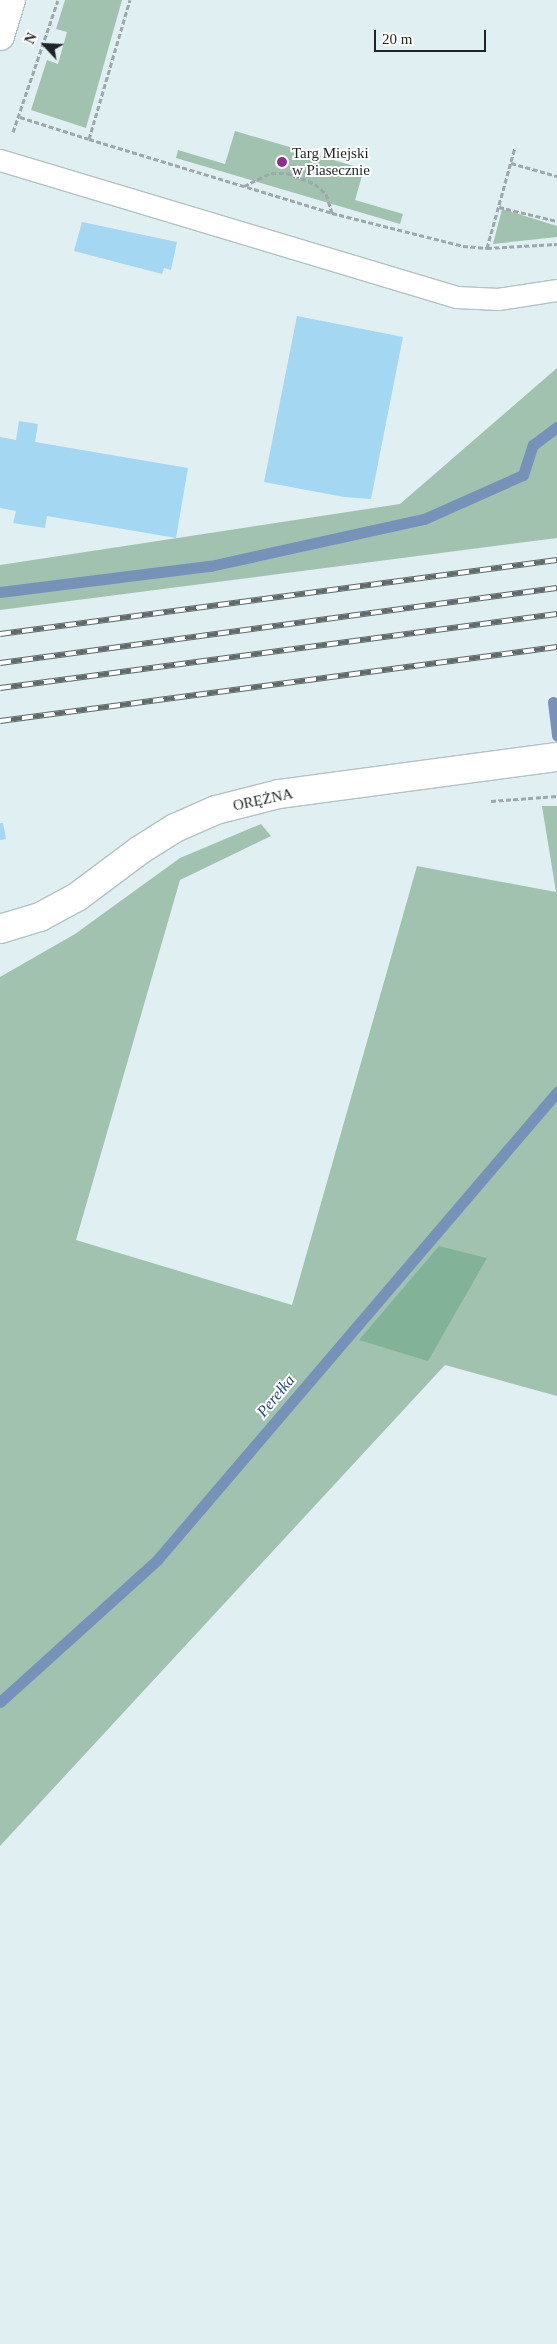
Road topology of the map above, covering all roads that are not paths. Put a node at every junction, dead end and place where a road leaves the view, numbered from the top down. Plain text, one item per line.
1 (11, 0) edge
2 (0, 36) edge
3 (4, 151) edge
4 (557, 290) edge
5 (557, 756) edge
6 (0, 929) edge

1 - 2 street
3 - 4 lane
5 - 6 street, ORĘŻNA

